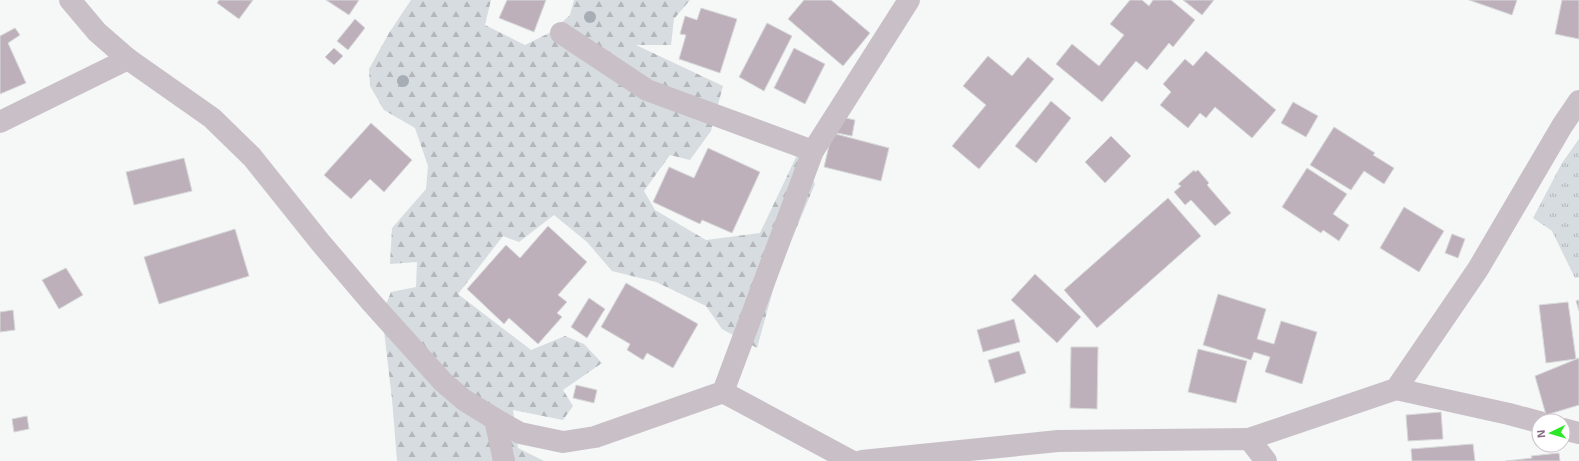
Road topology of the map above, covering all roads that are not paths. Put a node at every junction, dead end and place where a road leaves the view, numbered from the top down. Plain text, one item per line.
1 (70, 0) edge
2 (909, 0) edge
3 (561, 33) dead end
4 (128, 59) junction
5 (1579, 100) edge
6 (0, 122) edge
7 (813, 151) junction
8 (1396, 389) junction
9 (722, 392) junction
10 (495, 419) junction
11 (1531, 420) edge
12 (1249, 439) junction
13 (504, 461) edge
14 (851, 461) edge
15 (862, 461) edge
16 (1266, 461) edge

1 - 4 street
2 - 7 street
3 - 7 street
4 - 6 street
4 - 10 street
5 - 8 street
7 - 9 street
8 - 11 street
8 - 12 street
9 - 10 street
9 - 14 street
10 - 13 street
12 - 15 street
12 - 16 street

